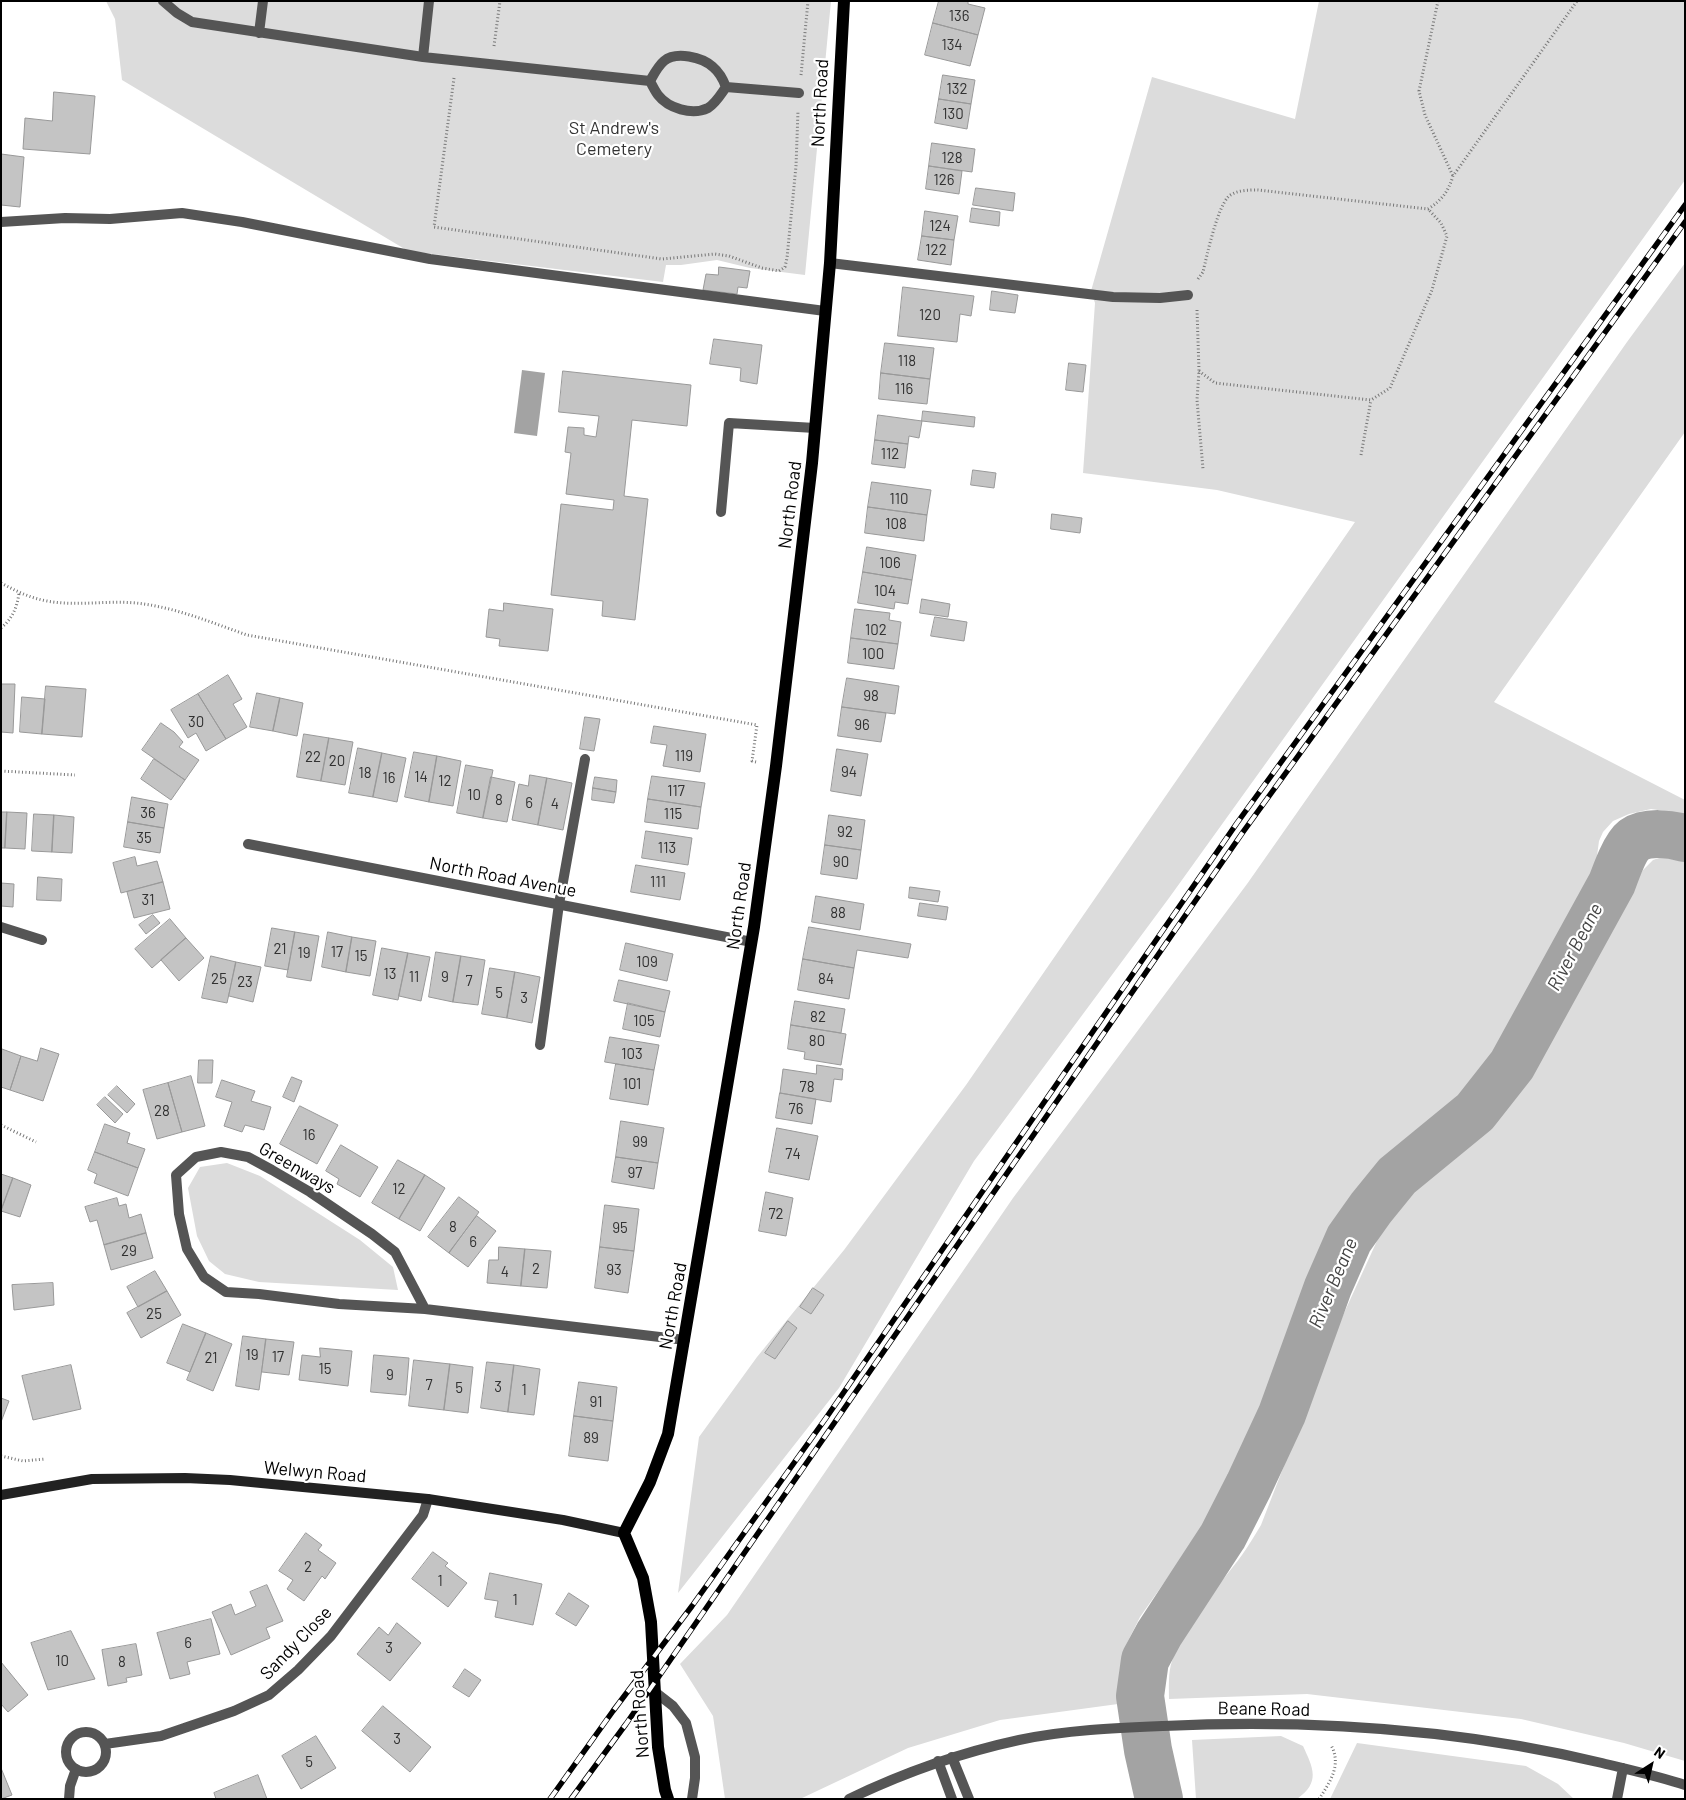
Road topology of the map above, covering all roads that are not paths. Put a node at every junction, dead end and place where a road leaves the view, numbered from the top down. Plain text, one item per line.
1 (163, 1) edge
2 (263, 1) edge
3 (429, 1) edge
4 (844, 1) edge
5 (259, 32) junction
6 (422, 57) junction
7 (650, 81) junction
8 (726, 87) junction
9 (799, 94) road end
10 (1, 222) edge
11 (830, 263) junction
12 (1188, 294) road end
13 (825, 311) junction
14 (815, 428) junction
15 (721, 512) dead end
16 (585, 760) dead end
17 (248, 844) dead end
18 (559, 904) junction
19 (1, 927) edge
20 (42, 940) dead end
21 (752, 942) junction
22 (540, 1045) dead end
23 (425, 1309) junction
24 (685, 1340) junction
25 (1, 1495) edge
26 (428, 1500) junction
27 (624, 1533) junction
28 (655, 1692) junction
29 (105, 1744) junction
30 (952, 1757) junction
31 (938, 1761) junction
32 (1624, 1768) junction
33 (76, 1769) junction
34 (1685, 1785) edge
35 (69, 1799) edge
36 (668, 1799) edge
37 (692, 1799) edge
38 (849, 1799) edge
39 (952, 1799) edge
40 (969, 1799) edge
41 (1617, 1799) edge

1 - 5 street
2 - 5 street
3 - 6 street
4 - 11 main road, North Road
5 - 6 street
6 - 7 street
7 - 8 street
7 - 8 street
8 - 9 street
10 - 13 street
11 - 12 street
11 - 13 main road, North Road
13 - 14 main road, North Road
14 - 15 street
14 - 21 main road, North Road
16 - 18 street
17 - 18 street, North Road Avenue
18 - 21 street, North Road Avenue
18 - 22 street
19 - 20 street
21 - 24 main road, North Road
23 - 23 street, Greenways
23 - 24 street, Greenways
24 - 27 main road, North Road
25 - 26 main road, Welwyn Road
26 - 27 main road, Welwyn Road
26 - 29 street, Sandy Close
27 - 28 main road, North Road
28 - 36 main road, North Road
28 - 37 street
29 - 33 street
29 - 33 street
30 - 31 street, Beane Road
30 - 32 street, Beane Road
30 - 40 street
31 - 38 street, Beane Road
31 - 39 street
32 - 34 street, Beane Road
32 - 41 street
33 - 35 street

